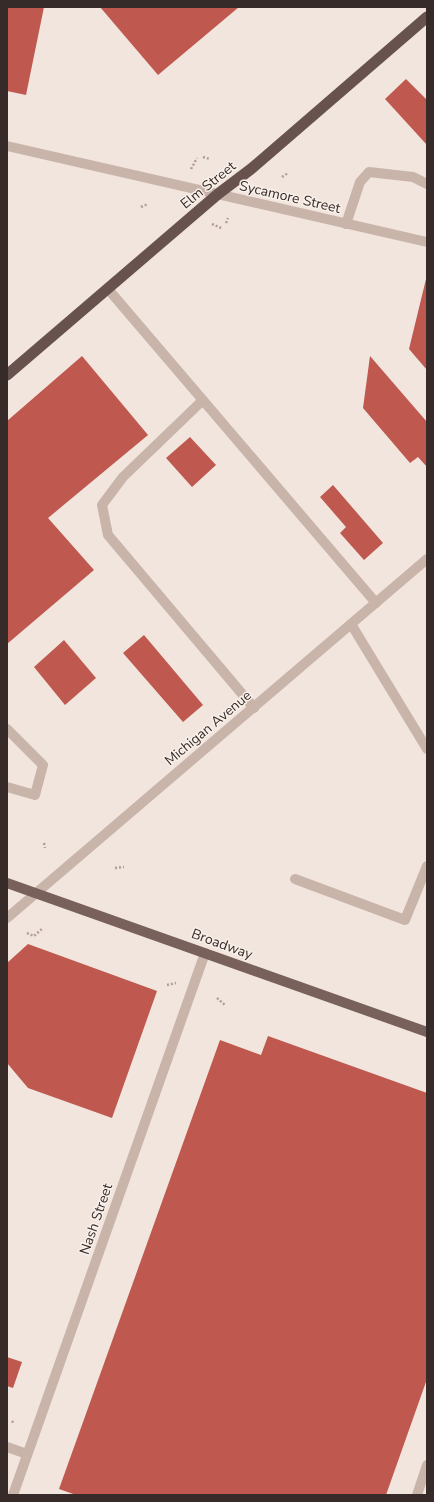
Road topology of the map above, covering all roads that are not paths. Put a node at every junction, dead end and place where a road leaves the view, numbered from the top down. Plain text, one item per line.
1 (427, 17) edge
2 (7, 146) edge
3 (427, 184) edge
4 (218, 194) junction
5 (346, 224) junction
6 (427, 242) edge
7 (108, 289) junction
8 (7, 374) edge
9 (203, 400) junction
10 (427, 559) edge
11 (376, 603) junction
12 (351, 624) junction
13 (254, 708) junction
14 (7, 729) edge
15 (423, 734) edge
16 (427, 749) edge
17 (7, 787) edge
18 (427, 866) edge
19 (295, 879) dead end
20 (7, 883) edge
21 (35, 893) junction
22 (7, 918) edge
23 (205, 953) junction
24 (427, 1032) edge
25 (7, 1447) edge
26 (27, 1454) junction
27 (427, 1465) edge
28 (13, 1495) edge
29 (417, 1495) edge

1 - 4 highway, Elm Street
2 - 4 street, Sycamore Street
3 - 5 street
4 - 5 street, Sycamore Street
4 - 7 highway, Elm Street
5 - 6 street, Sycamore Street
7 - 8 highway, Elm Street
7 - 9 street
9 - 11 street
9 - 13 street
10 - 11 street, Michigan Avenue
11 - 12 street, Michigan Avenue
12 - 13 street, Michigan Avenue
12 - 15 street
13 - 21 street, Michigan Avenue
14 - 17 street
15 - 16 street
18 - 19 street
20 - 21 main road, Broadway
21 - 22 street, Michigan Avenue
21 - 23 main road, Broadway
23 - 24 main road, Broadway
23 - 26 street, Nash Street
25 - 26 street
26 - 28 street, Nash Street
27 - 29 street

